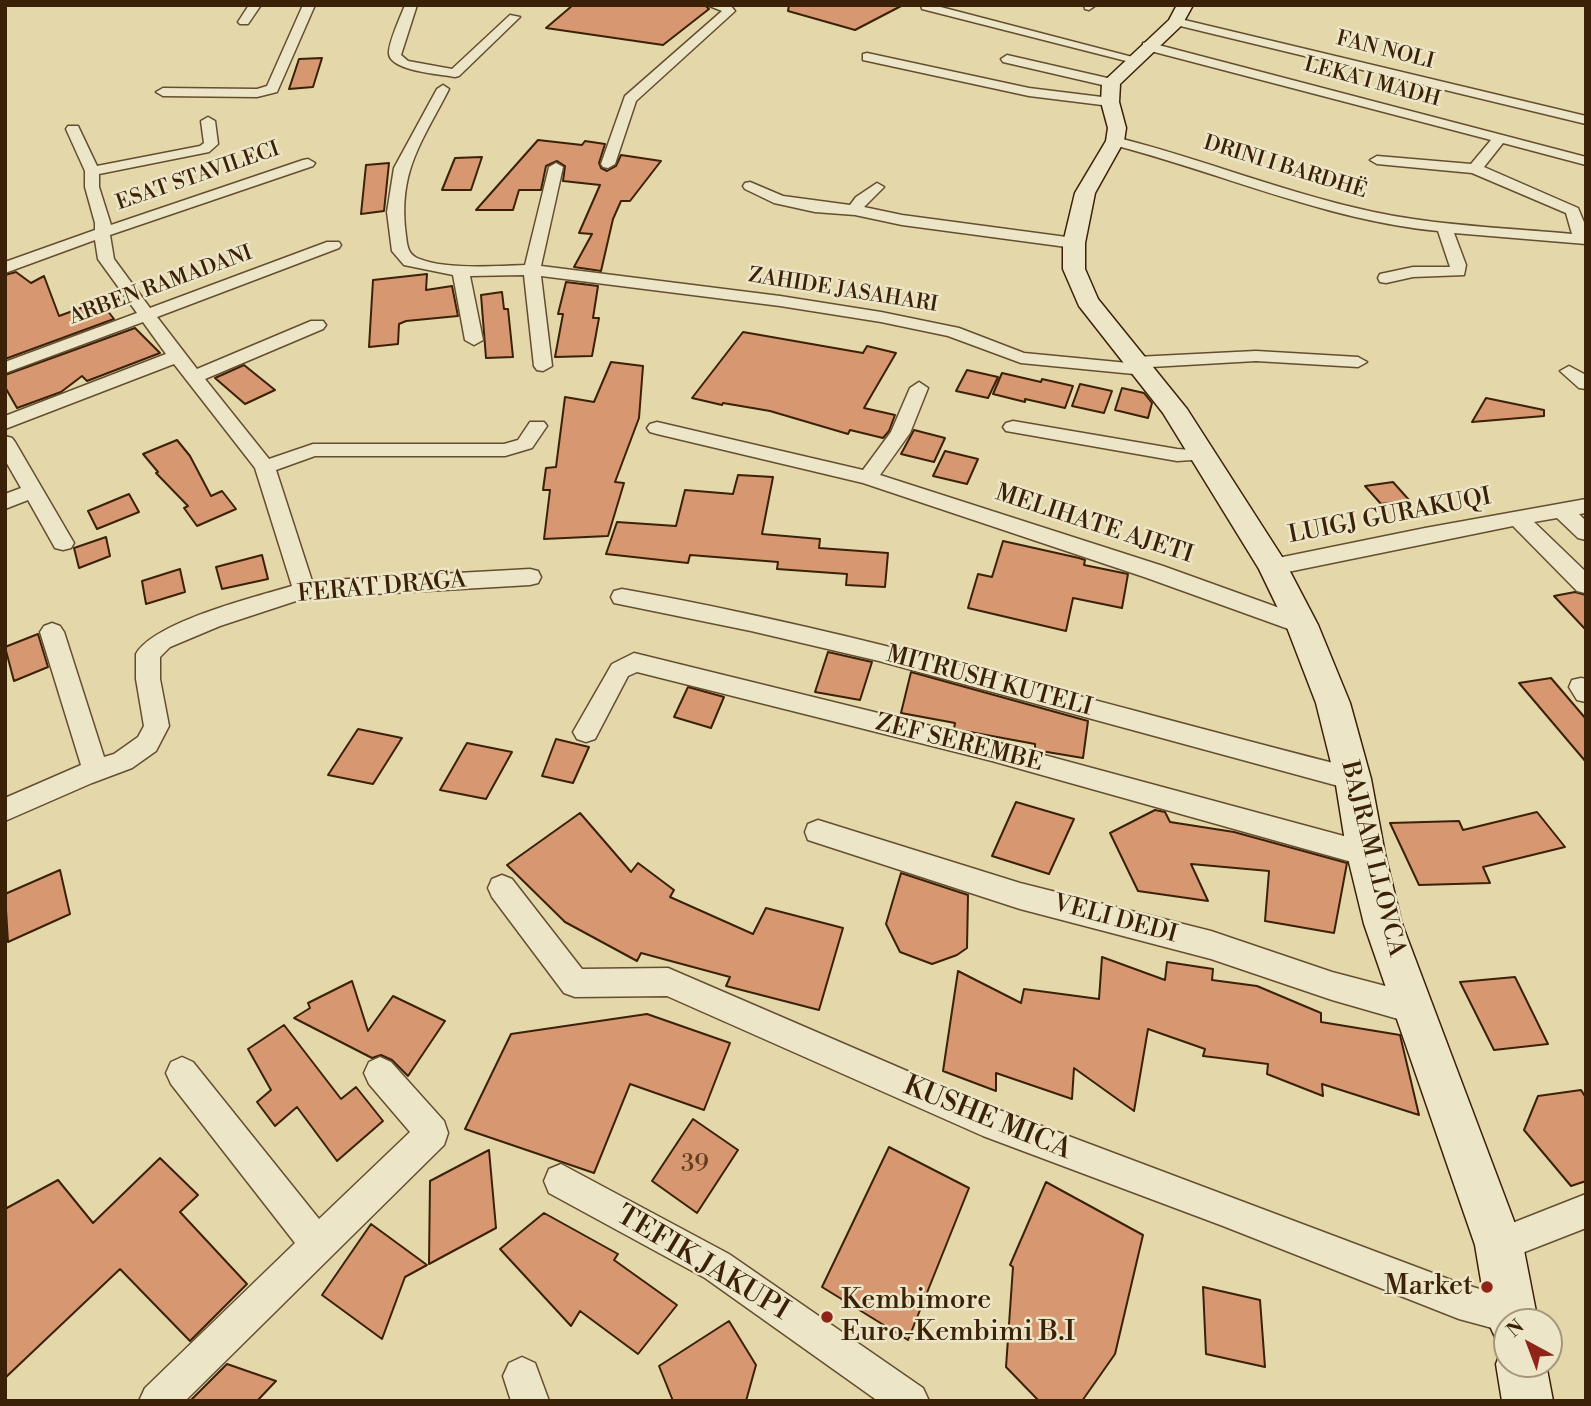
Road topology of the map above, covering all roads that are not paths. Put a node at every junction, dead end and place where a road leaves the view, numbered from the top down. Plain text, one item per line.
1 (255, 5) edge
2 (309, 5) edge
3 (411, 5) edge
4 (713, 5) edge
5 (926, 7) edge
6 (1180, 13) edge
7 (514, 17) dead end
8 (244, 22) dead end
9 (1140, 53) junction
10 (867, 57) dead end
11 (1007, 59) dead end
12 (443, 89) dead end
13 (163, 92) dead end
14 (1110, 92) junction
15 (1586, 120) edge
16 (208, 121) dead end
17 (74, 129) dead end
18 (1500, 138) junction
19 (1115, 141) junction
20 (1377, 160) dead end
21 (1586, 161) edge
22 (308, 163) dead end
23 (608, 164) dead end
24 (556, 167) dead end
25 (1475, 169) junction
26 (92, 171) junction
27 (750, 186) dead end
28 (877, 187) dead end
29 (855, 210) junction
30 (1446, 229) junction
31 (102, 234) junction
32 (1584, 240) edge
33 (1074, 243) junction
34 (333, 245) dead end
35 (5, 268) edge
36 (532, 270) junction
37 (461, 271) junction
38 (1387, 278) dead end
39 (148, 314) junction
40 (317, 325) dead end
41 (474, 340) dead end
42 (177, 356) junction
43 (1358, 362) dead end
44 (543, 366) dead end
45 (1140, 366) junction
46 (5, 368) edge
47 (1569, 371) dead end
48 (195, 376) junction
49 (1586, 384) edge
50 (919, 388) dead end
51 (5, 424) edge
52 (537, 426) dead end
53 (1013, 427) dead end
54 (657, 428) dead end
55 (5, 442) edge
56 (1201, 455) junction
57 (265, 467) junction
58 (868, 478) junction
59 (32, 491) junction
60 (5, 502) edge
61 (1586, 506) edge
62 (1561, 510) junction
63 (1518, 519) junction
64 (1586, 533) edge
65 (63, 543) dead end
66 (1273, 567) junction
67 (530, 577) dead end
68 (1585, 585) edge
69 (304, 590) junction
70 (622, 597) dead end
71 (1302, 625) junction
72 (52, 632) dead end
73 (586, 732) dead end
74 (95, 770) junction
75 (1353, 779) junction
76 (5, 810) edge
77 (818, 832) dead end
78 (1366, 854) junction
79 (502, 888) dead end
80 (1412, 1008) junction
81 (182, 1073) dead end
82 (380, 1073) dead end
83 (561, 1181) dead end
84 (1586, 1211) edge
85 (317, 1244) junction
86 (1499, 1245) junction
87 (1511, 1308) edge
88 (1493, 1312) edge
89 (158, 1401) edge
90 (909, 1401) edge

1 - 8 street
2 - 13 street
3 - 7 street
4 - 23 street
5 - 9 street
6 - 9 street
6 - 15 street, FAN NOLI
9 - 14 street
9 - 18 street, LEKA I MADH
10 - 14 street
11 - 14 street
12 - 37 street, ZAHIDE JASAHARI
14 - 19 street
16 - 26 street
17 - 26 street
18 - 21 street, LEKA I MADH
18 - 25 street
19 - 30 street, DRINI I BARDHË
19 - 33 street, BAJRAM LLOVCA
20 - 25 street, DRINI I BARDHË
22 - 31 street, ESAT STAVILECI
24 - 36 street
25 - 32 street, DRINI I BARDHË
26 - 31 street
27 - 29 street
28 - 29 street
29 - 33 street
30 - 32 street, DRINI I BARDHË
30 - 38 street
31 - 35 street, ESAT STAVILECI
31 - 39 street, ESAT STAVILECI
33 - 45 street, BAJRAM LLOVCA
34 - 39 street, ARBEN RAMADANI
36 - 37 street, ZAHIDE JASAHARI
36 - 44 street
36 - 45 street, ZAHIDE JASAHARI
37 - 41 street
39 - 42 street, ESAT STAVILECI
39 - 46 street, ARBEN RAMADANI
40 - 48 street
42 - 48 street, ESAT STAVILECI
42 - 51 street
43 - 45 street
45 - 56 street, BAJRAM LLOVCA
47 - 49 street
48 - 57 street, ESAT STAVILECI
50 - 58 street
52 - 57 street
53 - 56 street
54 - 58 street, MELIHATE AJETI
55 - 59 street
56 - 66 street, BAJRAM LLOVCA
57 - 69 street, ESAT STAVILECI
58 - 71 street, MELIHATE AJETI
59 - 60 street
59 - 65 street
61 - 62 street, LUIGJ GURAKUQI
62 - 63 street, LUIGJ GURAKUQI
62 - 64 street
63 - 66 street, LUIGJ GURAKUQI
63 - 68 street, LUIGJ GURAKUQI
66 - 71 street, BAJRAM LLOVCA
67 - 69 street, FERAT DRAGA
69 - 74 street, FERAT DRAGA
70 - 75 street, MITRUSH KUTELI
71 - 75 street, BAJRAM LLOVCA
72 - 74 street
73 - 78 street, ZEF SEREMBE
74 - 76 street, FERAT DRAGA
75 - 78 street, BAJRAM LLOVCA
77 - 80 street, VELI DEDI
78 - 80 street, BAJRAM LLOVCA
79 - 88 street, KUSHE MICA
80 - 86 street, BAJRAM LLOVCA
81 - 85 street
82 - 85 street
83 - 90 street, TEFIK JAKUPI
84 - 86 street
85 - 89 street
86 - 87 street, BAJRAM LLOVCA

